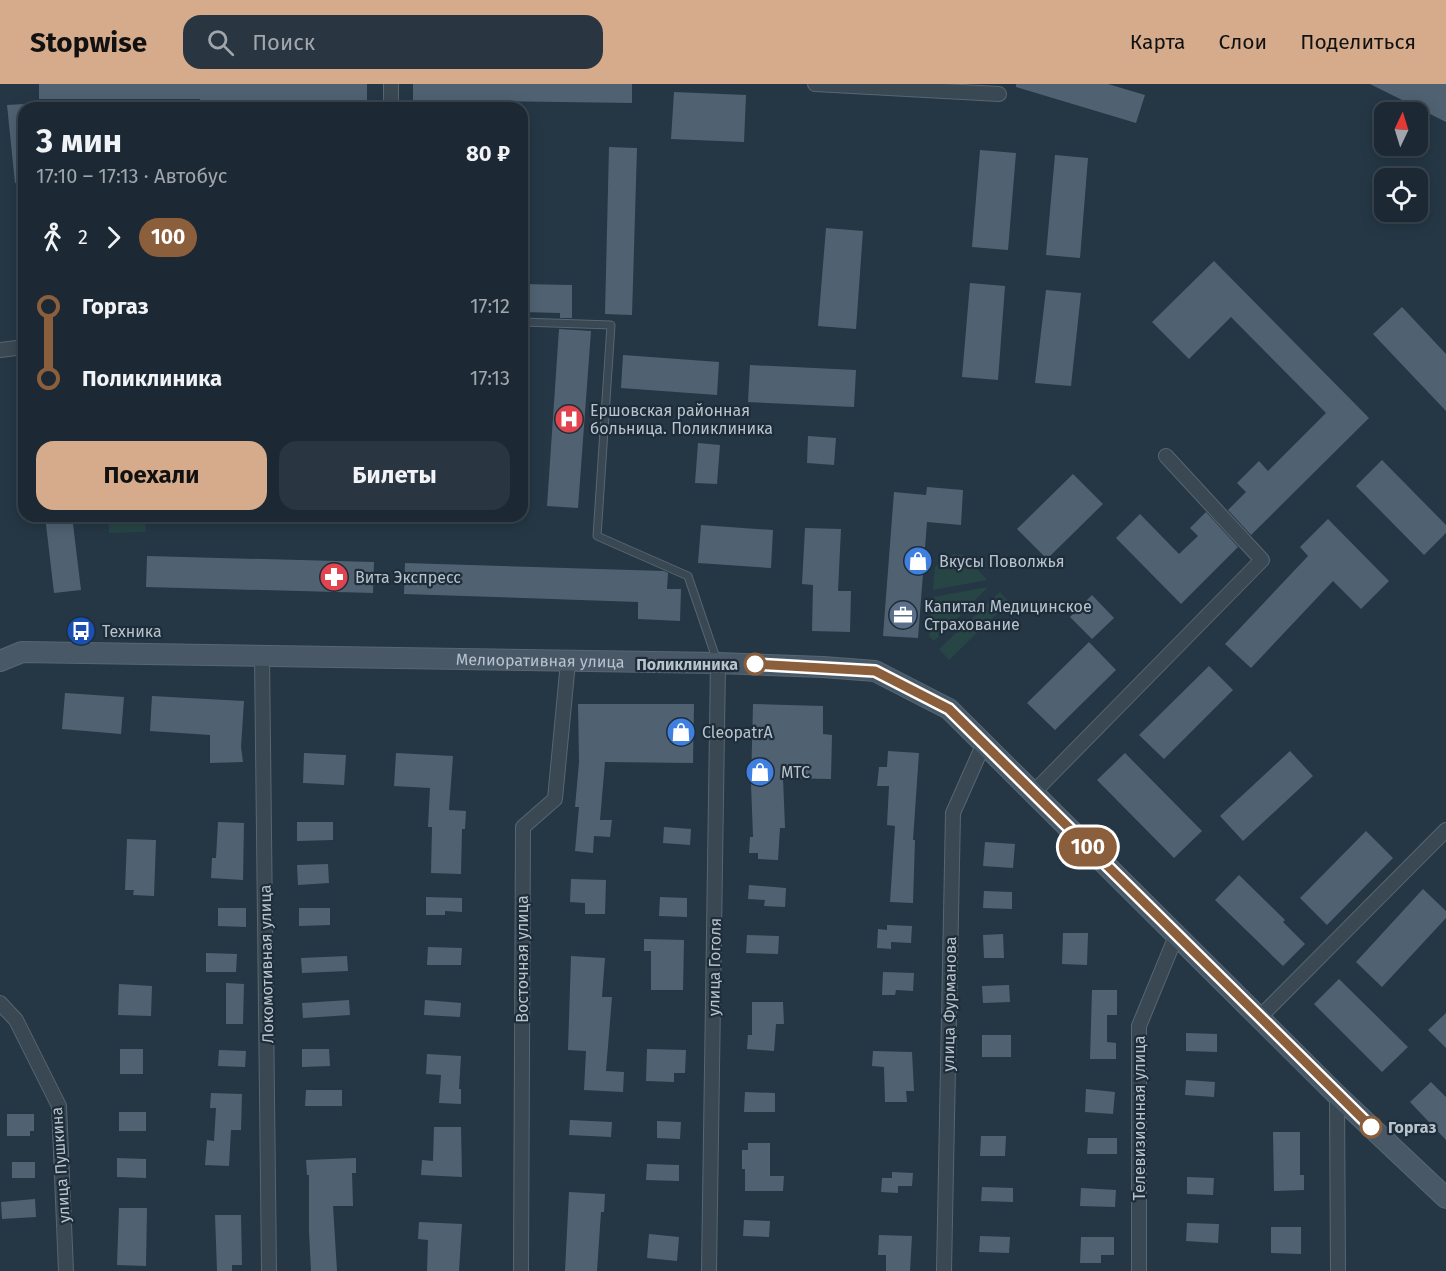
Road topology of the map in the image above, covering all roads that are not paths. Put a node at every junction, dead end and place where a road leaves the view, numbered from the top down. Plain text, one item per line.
1 (391, 84) edge
2 (815, 84) edge
3 (999, 94) dead end
4 (391, 102) edge
5 (528, 322) edge
6 (18, 348) edge
7 (0, 350) edge
8 (1166, 456) dead end
9 (262, 657) junction
10 (0, 660) edge
11 (567, 662) junction
12 (718, 663) junction
13 (984, 743) junction
14 (1034, 793) junction
15 (1446, 830) edge
16 (1176, 936) junction
17 (0, 1003) edge
18 (1259, 1018) junction
19 (1337, 1095) junction
20 (1446, 1198) edge
21 (66, 1271) edge
22 (269, 1271) edge
23 (521, 1271) edge
24 (709, 1271) edge
25 (944, 1271) edge
26 (1139, 1271) edge
27 (1338, 1271) edge

1 - 4 street
2 - 3 street
5 - 12 lane
6 - 7 street
8 - 14 street
9 - 10 main road, Мелиоративная улица
9 - 11 main road, Мелиоративная улица
9 - 22 street, Локомотивная улица
11 - 12 main road, Мелиоративная улица
11 - 23 street, Восточная улица
12 - 13 main road, Мелиоративная улица
12 - 24 street, улица Гоголя
13 - 14 main road, Мелиоративная улица
13 - 25 street, улица Фурманова
14 - 16 main road, Мелиоративная улица
15 - 18 street
16 - 18 main road, Мелиоративная улица
16 - 26 street, Телевизионная улица
17 - 21 street, улица Пушкина
18 - 19 main road, Мелиоративная улица
19 - 20 main road, Мелиоративная улица
19 - 27 street

